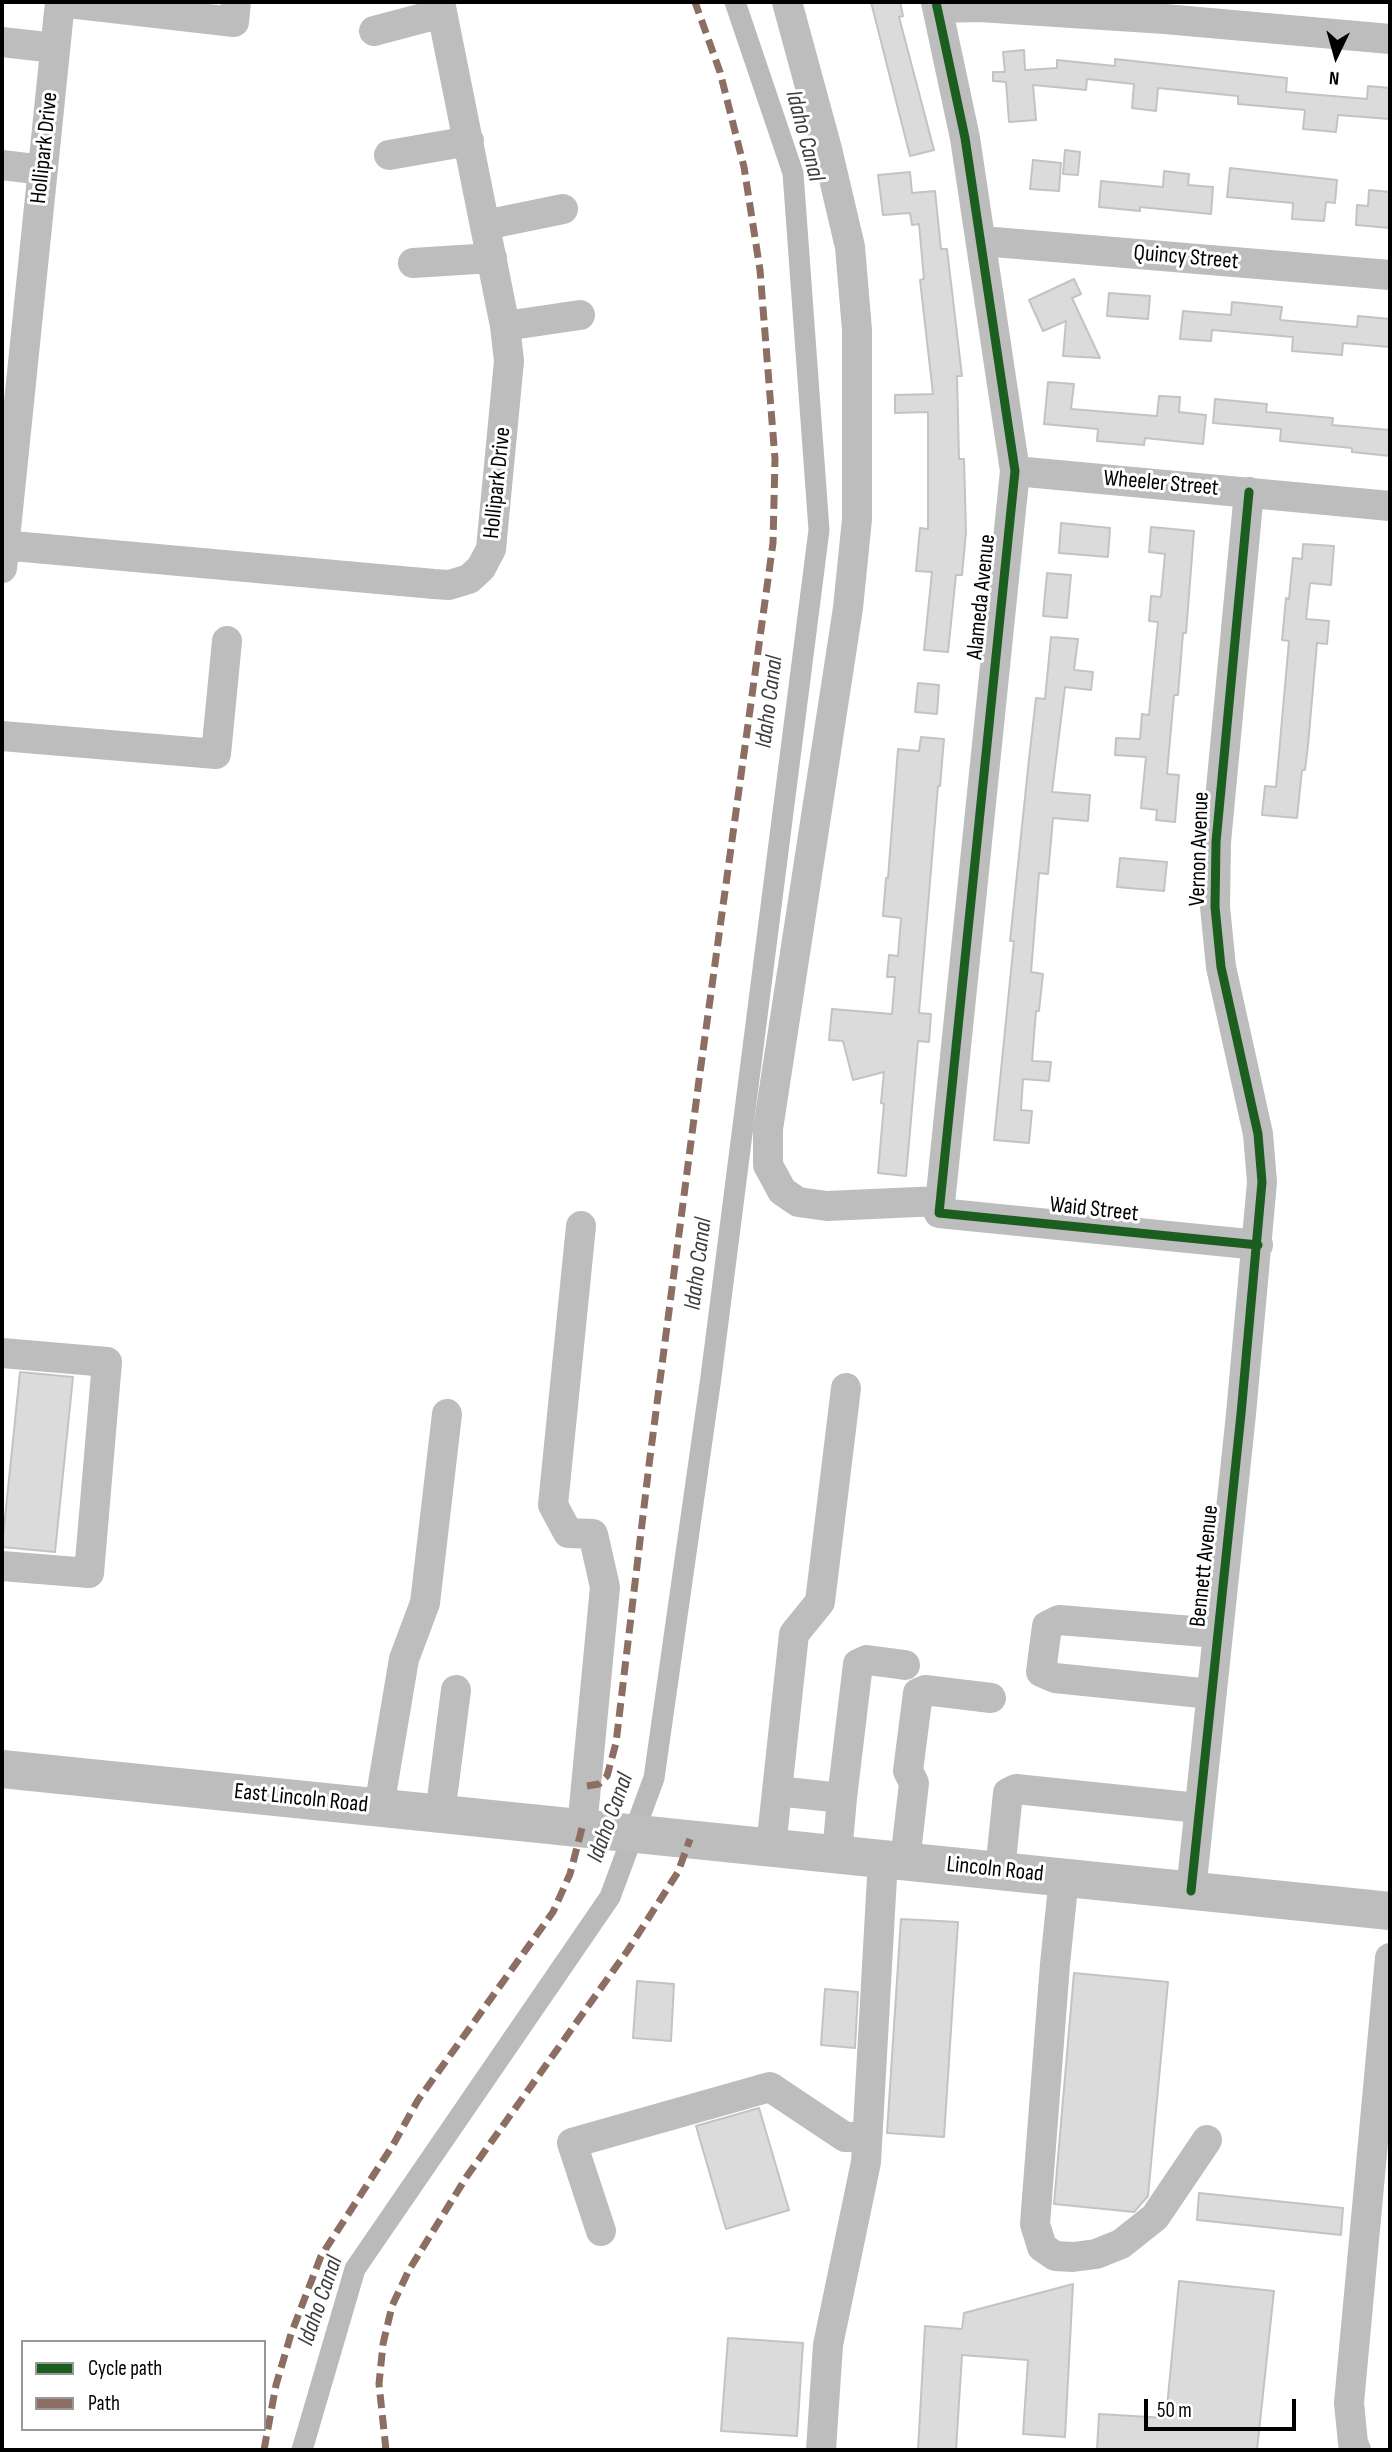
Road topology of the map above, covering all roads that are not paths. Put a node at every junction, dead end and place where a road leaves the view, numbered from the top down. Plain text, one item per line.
1 (60, 2) edge
2 (236, 2) edge
3 (787, 2) edge
4 (937, 5) edge
5 (441, 8) edge
6 (374, 31) dead end
7 (1390, 39) edge
8 (2, 42) edge
9 (55, 48) junction
10 (469, 141) junction
11 (389, 155) dead end
12 (2, 165) edge
13 (43, 170) junction
14 (563, 209) dead end
15 (485, 225) junction
16 (982, 241) junction
17 (492, 258) junction
18 (413, 263) dead end
19 (1390, 275) edge
20 (580, 315) dead end
21 (505, 326) junction
22 (11, 391) edge
23 (1015, 471) junction
24 (1249, 492) junction
25 (1390, 506) edge
26 (3, 553) edge
27 (227, 641) dead end
28 (2, 736) edge
29 (940, 1201) junction
30 (582, 1226) dead end
31 (1258, 1245) junction
32 (2, 1353) edge
33 (846, 1388) dead end
34 (447, 1414) dead end
35 (2, 1566) edge
36 (1217, 1633) junction
37 (905, 1665) dead end
38 (456, 1690) dead end
39 (1211, 1693) junction
40 (991, 1698) dead end
41 (2, 1769) edge
42 (777, 1790) junction
43 (842, 1798) junction
44 (379, 1807) junction
45 (1198, 1808) junction
46 (440, 1814) junction
47 (591, 1829) junction
48 (771, 1847) junction
49 (837, 1854) junction
50 (894, 1860) junction
51 (1000, 1871) junction
52 (1064, 1877) junction
53 (1191, 1891) junction
54 (1390, 1911) edge
55 (1390, 1958) edge
56 (867, 2137) junction
57 (1207, 2140) dead end
58 (601, 2231) dead end
59 (821, 2450) edge
60 (1356, 2450) edge

1 - 2 street
1 - 9 street, Hollipark Drive
3 - 29 street
4 - 7 street
4 - 16 street, Alameda Avenue
5 - 6 street
5 - 10 street, Hollipark Drive
8 - 9 street
9 - 13 street, Hollipark Drive
10 - 11 street
10 - 15 street, Hollipark Drive
12 - 13 street
13 - 22 street, Hollipark Drive
14 - 15 street
15 - 17 street, Hollipark Drive
16 - 19 street, Quincy Street
16 - 23 street, Alameda Avenue
17 - 18 street
17 - 21 street, Hollipark Drive
20 - 21 street
21 - 26 street, Hollipark Drive
22 - 26 street, Hollipark Drive
23 - 24 street, Wheeler Street
23 - 29 street, Alameda Avenue
24 - 25 street, Wheeler Street
24 - 31 street, Vernon Avenue
27 - 28 street
29 - 31 street, Waid Street
30 - 47 street
31 - 36 street, Bennett Avenue
32 - 35 street
33 - 42 street
34 - 44 street
36 - 39 street, Bennett Avenue
36 - 39 street
37 - 43 street
38 - 46 street
39 - 45 street, Bennett Avenue
40 - 50 street
41 - 44 main road, East Lincoln Road
42 - 43 street
42 - 48 street
43 - 49 street
44 - 46 main road, East Lincoln Road
45 - 51 street
45 - 53 street, Bennett Avenue
46 - 47 main road, East Lincoln Road
47 - 48 main road, Lincoln Road
48 - 49 main road, Lincoln Road
49 - 50 main road, Lincoln Road
50 - 51 main road, Lincoln Road
50 - 56 street
51 - 52 main road, Lincoln Road
52 - 53 main road, Lincoln Road
52 - 57 street
53 - 54 main road, Lincoln Road
55 - 60 street
56 - 58 street
56 - 59 street

